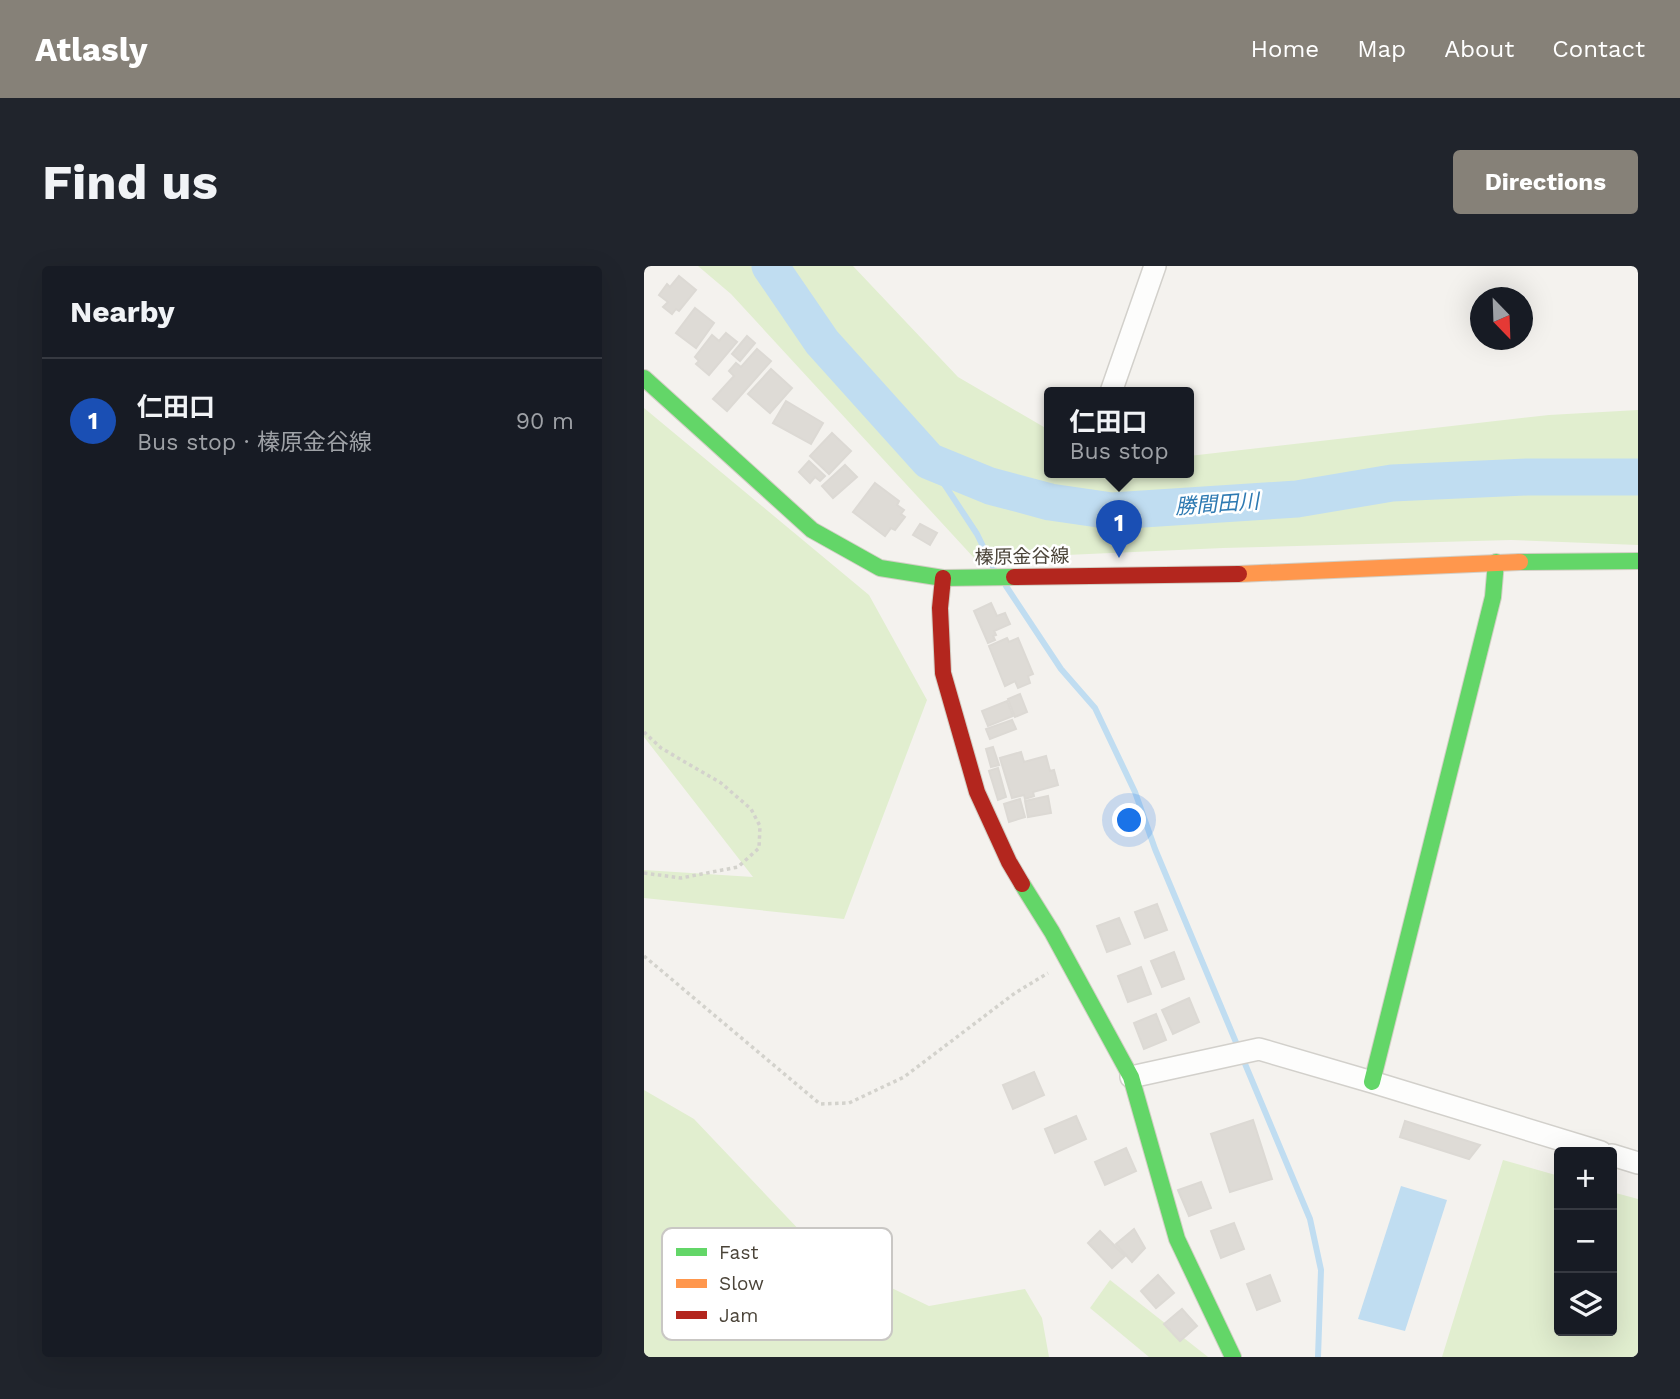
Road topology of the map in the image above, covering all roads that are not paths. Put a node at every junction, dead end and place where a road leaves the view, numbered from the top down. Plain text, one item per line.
1 (1155, 266) edge
2 (644, 378) edge
3 (1113, 387) edge
4 (1638, 561) edge
5 (1496, 562) junction
6 (943, 578) junction
7 (1131, 1077) junction
8 (1372, 1082) junction
9 (1585, 1147) edge
10 (1617, 1157) edge
11 (1638, 1163) edge
12 (1233, 1357) edge

1 - 3 street
2 - 6 street, 榛原金谷線
4 - 5 street, 榛原金谷線
5 - 6 street, 榛原金谷線
5 - 8 street
6 - 7 street
7 - 8 street
7 - 12 street
8 - 9 street
10 - 11 street

